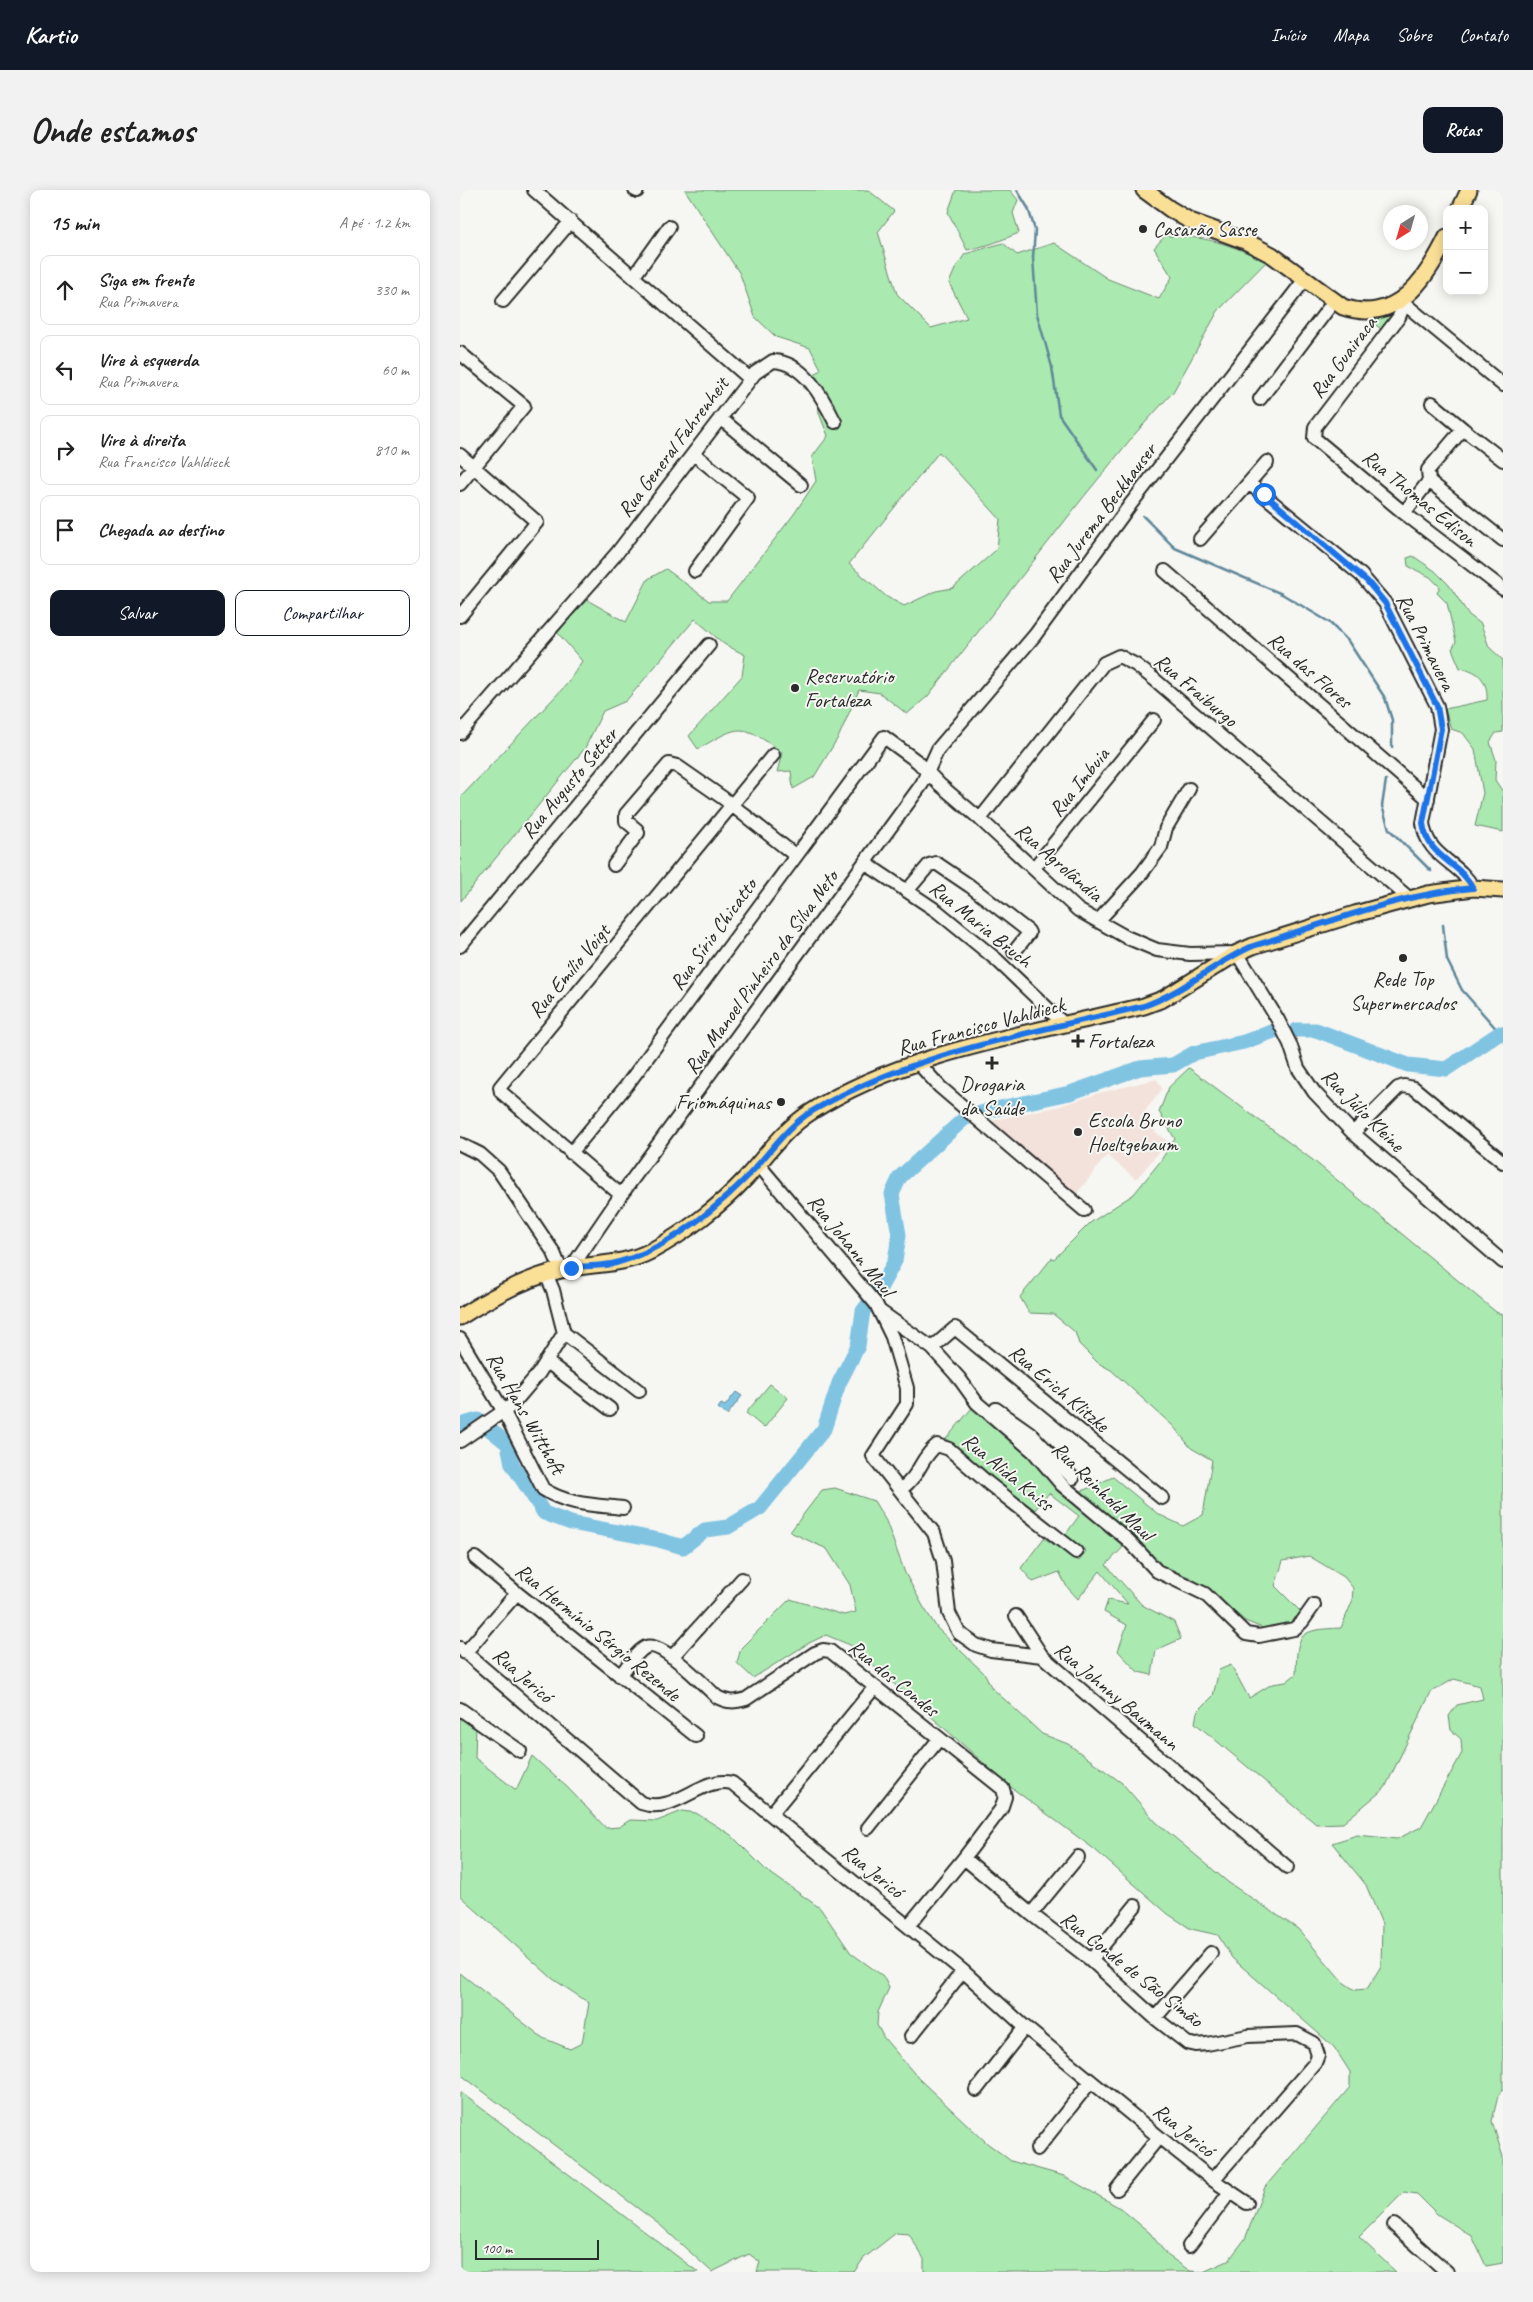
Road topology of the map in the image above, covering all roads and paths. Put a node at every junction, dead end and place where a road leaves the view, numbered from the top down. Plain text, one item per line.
1 (534, 190) edge
2 (1144, 190) edge
3 (1470, 190) edge
4 (550, 195) edge
5 (1462, 205) edge
6 (571, 221) junction
7 (670, 227) dead end
8 (1443, 244) edge
9 (634, 276) junction
10 (1306, 278) junction
11 (1400, 300) junction
12 (503, 301) dead end
13 (1334, 301) junction
14 (460, 353) edge
15 (749, 378) junction
16 (1503, 384) edge
17 (1260, 400) dead end
18 (1432, 403) dead end
19 (720, 418) junction
20 (835, 422) dead end
21 (1463, 429) junction
22 (1314, 438) joint
23 (694, 454) junction
24 (460, 455) edge
25 (1503, 460) edge
26 (1267, 462) dead end
27 (474, 466) junction
28 (1429, 481) junction
29 (1249, 483) junction
30 (460, 484) edge
31 (801, 485) dead end
32 (1404, 513) junction
33 (1200, 539) dead end
34 (1503, 540) edge
35 (695, 571) dead end
36 (1165, 571) dead end
37 (1503, 589) edge
38 (460, 616) edge
39 (709, 645) dead end
40 (1154, 720) dead end
41 (460, 733) edge
42 (884, 737) joint
43 (773, 754) dead end
44 (928, 770) junction
45 (1189, 789) dead end
46 (1428, 799) junction
47 (730, 804) junction
48 (980, 819) junction
49 (796, 856) junction
50 (865, 864) junction
51 (614, 865) dead end
52 (1034, 868) junction
53 (1473, 888) junction
54 (1503, 890) edge
55 (907, 891) junction
56 (1410, 899) junction
57 (1098, 921) junction
58 (460, 946) edge
59 (1014, 952) dead end
60 (1237, 953) junction
61 (1065, 1025) junction
62 (918, 1063) junction
63 (1353, 1133) junction
64 (460, 1144) edge
65 (571, 1153) junction
66 (1503, 1162) edge
67 (758, 1164) junction
68 (621, 1195) junction
69 (1084, 1210) dead end
70 (1503, 1262) edge
71 (566, 1269) junction
72 (546, 1274) junction
73 (878, 1308) junction
74 (460, 1317) edge
75 (564, 1333) junction
76 (460, 1339) edge
77 (932, 1348) junction
78 (546, 1361) junction
79 (639, 1391) dead end
80 (610, 1409) dead end
81 (986, 1409) junction
82 (500, 1414) junction
83 (460, 1441) edge
84 (1073, 1478) dead end
85 (901, 1489) junction
86 (1162, 1498) dead end
87 (623, 1508) dead end
88 (1076, 1552) dead end
89 (476, 1558) dead end
90 (742, 1579) dead end
91 (516, 1594) junction
92 (1314, 1605) dead end
93 (1016, 1616) dead end
94 (462, 1650) edge
95 (1042, 1656) junction
96 (672, 1657) junction
97 (620, 1676) junction
98 (874, 1688) junction
99 (460, 1709) edge
100 (696, 1736) dead end
101 (939, 1739) junction
102 (520, 1752) dead end
103 (771, 1814) junction
104 (868, 1828) dead end
105 (1078, 1857) dead end
106 (964, 1858) junction
107 (1287, 1867) dead end
108 (1135, 1906) dead end
109 (1030, 1914) junction
110 (908, 1926) junction
111 (1211, 1953) dead end
112 (1091, 1960) junction
113 (963, 1971) junction
114 (1155, 2018) junction
115 (1025, 2027) junction
116 (910, 2036) dead end
117 (1091, 2081) junction
118 (976, 2090) dead end
119 (1160, 2137) junction
120 (1037, 2149) dead end
121 (1213, 2180) junction
122 (1117, 2189) dead end
123 (1230, 2192) junction
124 (1247, 2203) dead end
125 (1394, 2225) dead end
126 (1189, 2246) dead end
127 (1447, 2272) edge

1 - 4 street, Rua General Fahrenheit
2 - 10 main road
3 - 5 main road
4 - 6 street, Rua General Fahrenheit
6 - 9 street, Rua General Fahrenheit
6 - 12 street
7 - 9 street
8 - 11 main road
9 - 15 street, Rua General Fahrenheit
10 - 13 main road
10 - 44 street, Rua Jurema Beckhauser
11 - 13 main road
11 - 16 street
11 - 22 street, Rua Guairaca
13 - 17 street
14 - 27 street
15 - 19 street, Rua General Fahrenheit
15 - 20 street
18 - 21 street
19 - 23 street, Rua General Fahrenheit
19 - 31 street
21 - 25 street
21 - 28 street
22 - 32 street, Rua Thomas Edison
23 - 35 street
23 - 41 street, Rua General Fahrenheit
24 - 27 street
26 - 29 street
27 - 30 street
27 - 38 street
28 - 32 street
28 - 34 street
29 - 33 street
29 - 46 street, Rua Primavera
32 - 37 street, Rua Thomas Edison
36 - 46 street, Rua das Flores
39 - 58 street, Rua Augusto Setter
40 - 52 street, Rua Imbuia
42 - 44 street, Rua Agrolândia
42 - 49 street, Rua Sírio Chicatto
43 - 47 street, Rua Emílio Voigt
44 - 48 street, Rua Agrolândia
44 - 50 street, Rua Manoel Pinheiro da Silva Neto
45 - 57 street
46 - 53 street, Rua Primavera
47 - 49 street
47 - 51 street
47 - 65 street, Rua Emílio Voigt
48 - 52 street, Rua Agrolândia
48 - 56 street, Rua Fraiburgo
49 - 65 street, Rua Sírio Chicatto
50 - 55 street, Rua Maria Bruch
50 - 68 street, Rua Manoel Pinheiro da Silva Neto
52 - 57 street, Rua Agrolândia
53 - 54 main road, Rua Francisco Vahldieck
53 - 56 main road, Rua Francisco Vahldieck
55 - 59 street
55 - 61 street, Rua Maria Bruch
56 - 60 main road, Rua Francisco Vahldieck
57 - 60 street, Rua Agrolândia
60 - 61 main road, Rua Francisco Vahldieck
60 - 63 street, Rua Júlio Kleine
61 - 62 main road, Rua Francisco Vahldieck
62 - 67 main road, Rua Francisco Vahldieck
62 - 69 street
63 - 66 street
63 - 70 street, Rua Júlio Kleine
64 - 71 street
65 - 68 street, Rua Emílio Voigt
67 - 71 main road, Rua Francisco Vahldieck
67 - 73 street, Rua Johann Maul
68 - 71 street, Rua Manoel Pinheiro da Silva Neto
71 - 72 main road, Rua Francisco Vahldieck
72 - 74 main road, Rua Francisco Vahldieck
72 - 75 street
73 - 77 street, Rua Reinhold Maul
73 - 85 street, Rua Johann Maul
75 - 78 street
75 - 79 street
76 - 82 street, Rua Hans Witthoft
77 - 81 street, Rua Reinhold Maul
77 - 86 street, Rua Erich Klitzke
78 - 80 street
78 - 82 street
81 - 84 street
81 - 92 street, Rua Reinhold Maul
82 - 83 street
82 - 87 street, Rua Hans Witthoft
85 - 88 street, Rua Alida Kniss
85 - 95 street, Rua Johnny Baumann
89 - 91 street, Rua Hermínio Sérgio Rezende
90 - 96 street
91 - 94 street
91 - 97 street, Rua Hermínio Sérgio Rezende
93 - 95 street
94 - 103 street, Rua Jericó
95 - 107 street, Rua Johnny Baumann
96 - 97 street, Rua dos Condes
96 - 98 street, Rua dos Condes
97 - 100 street, Rua Hermínio Sérgio Rezende
98 - 101 street, Rua dos Condes
98 - 103 street
99 - 102 street
101 - 104 street
101 - 106 street, Rua dos Condes
103 - 110 street, Rua Jericó
105 - 109 street
106 - 109 street, Rua Conde de São Simão
106 - 110 street, Rua dos Condes
108 - 112 street
109 - 112 street, Rua Conde de São Simão
110 - 113 street, Rua Jericó
111 - 114 street
112 - 114 street, Rua Conde de São Simão
113 - 115 street, Rua Jericó
113 - 116 street
114 - 121 street, Rua Conde de São Simão
115 - 117 street, Rua Jericó
115 - 118 street
117 - 119 street, Rua Jericó
117 - 120 street
119 - 121 street, Rua Jericó
119 - 122 street
121 - 123 street, Rua Jericó
123 - 124 street, Rua Jericó
123 - 126 street
125 - 127 street

